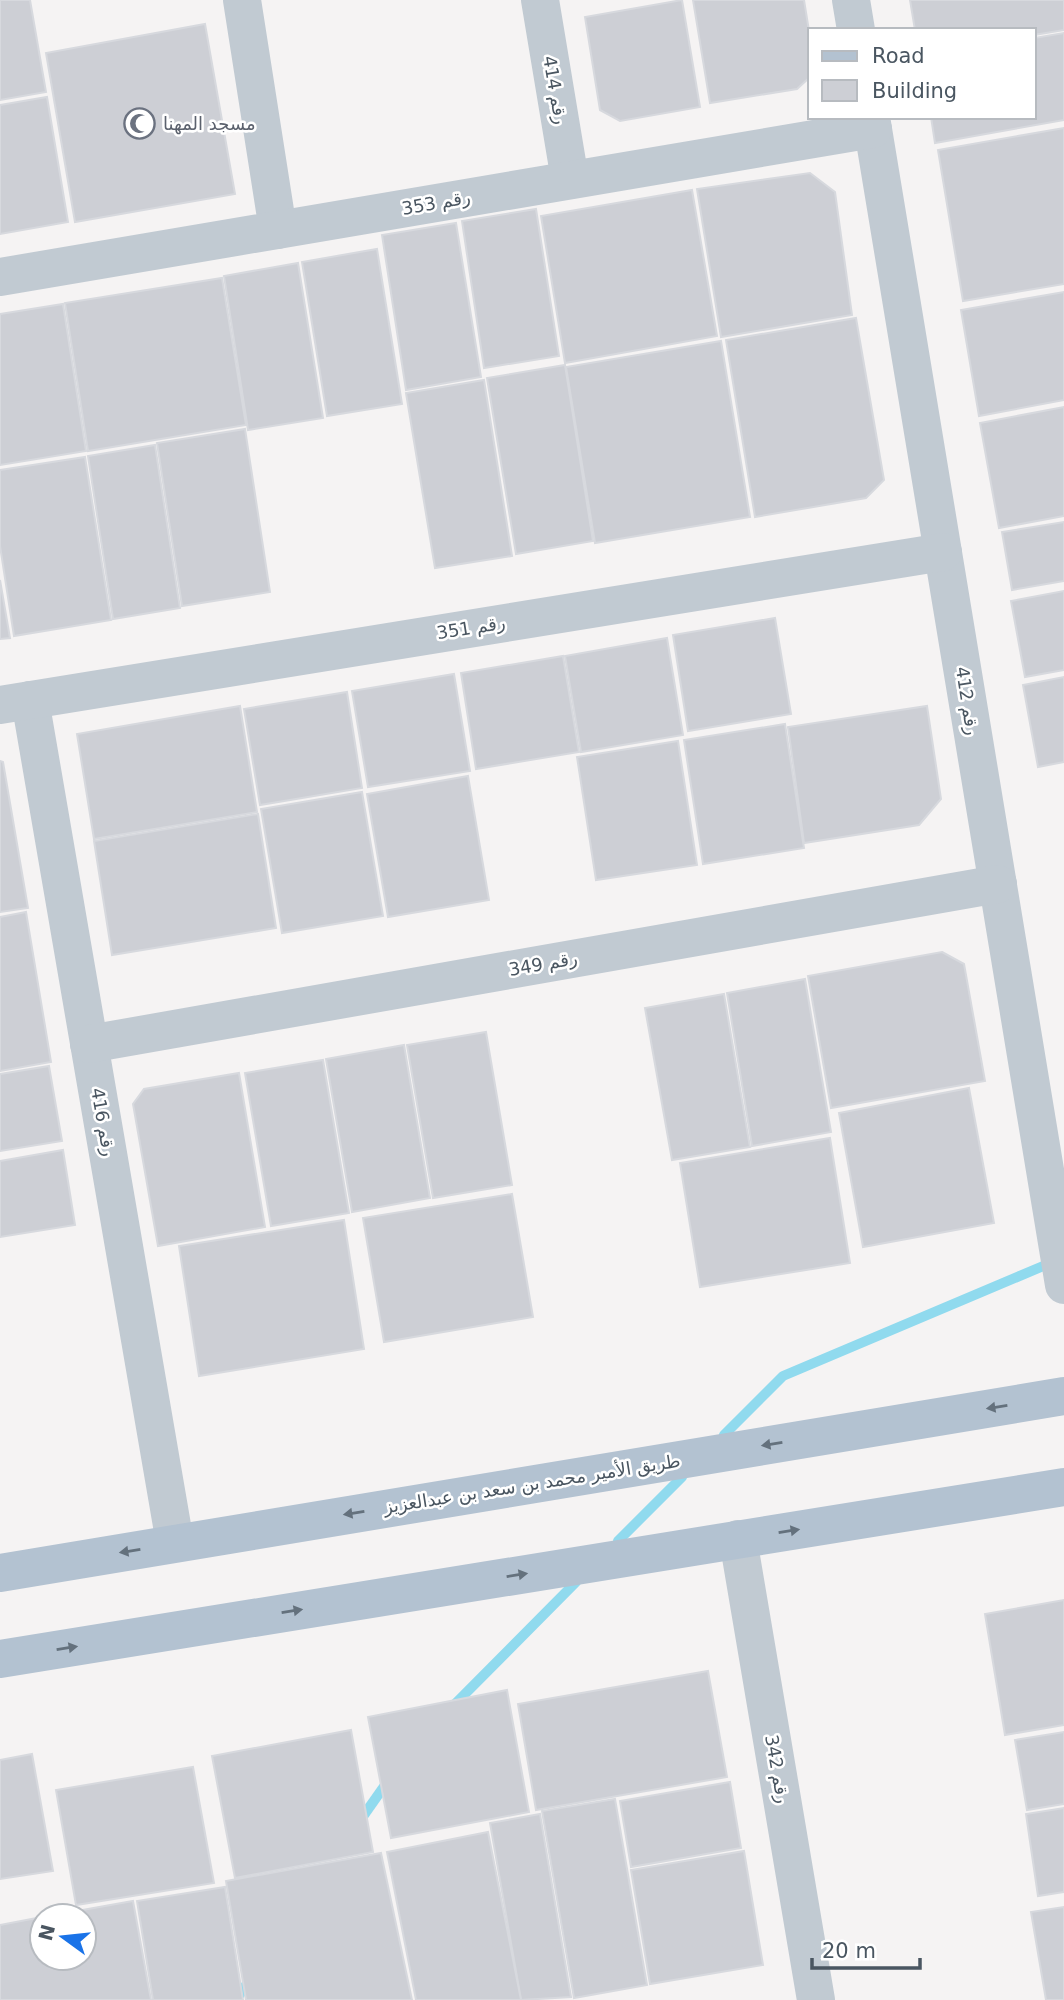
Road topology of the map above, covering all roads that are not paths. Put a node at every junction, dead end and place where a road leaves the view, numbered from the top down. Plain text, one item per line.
1 (242, 0) edge
2 (540, 0) edge
3 (851, 0) edge
4 (856, 28) edge
5 (872, 123) edge
6 (570, 180) junction
7 (278, 230) junction
8 (0, 277) edge
9 (943, 552) junction
10 (15, 703) edge
11 (998, 884) junction
12 (89, 1044) junction
13 (1064, 1284) edge
14 (1064, 1396) edge
15 (1064, 1487) edge
16 (738, 1539) junction
17 (174, 1543) junction
18 (0, 1573) edge
19 (0, 1659) edge
20 (816, 2000) edge

1 - 7 street
2 - 6 street, رقم 414
3 - 4 street
5 - 6 street, رقم 353
5 - 9 street, رقم 412
6 - 7 street, رقم 353
7 - 8 street, رقم 353
9 - 10 street, رقم 351
9 - 11 street, رقم 412
10 - 12 street, رقم 416
11 - 12 street, رقم 349
11 - 13 street, رقم 412
12 - 17 street, رقم 416
14 -> 17 main road, طريق الأمير محمد بن سعد بن عبدالعزيز
16 -> 15 main road
19 -> 16 main road
16 - 20 street, رقم 342
17 -> 18 main road, طريق الأمير محمد بن سعد بن عبدالعزيز

